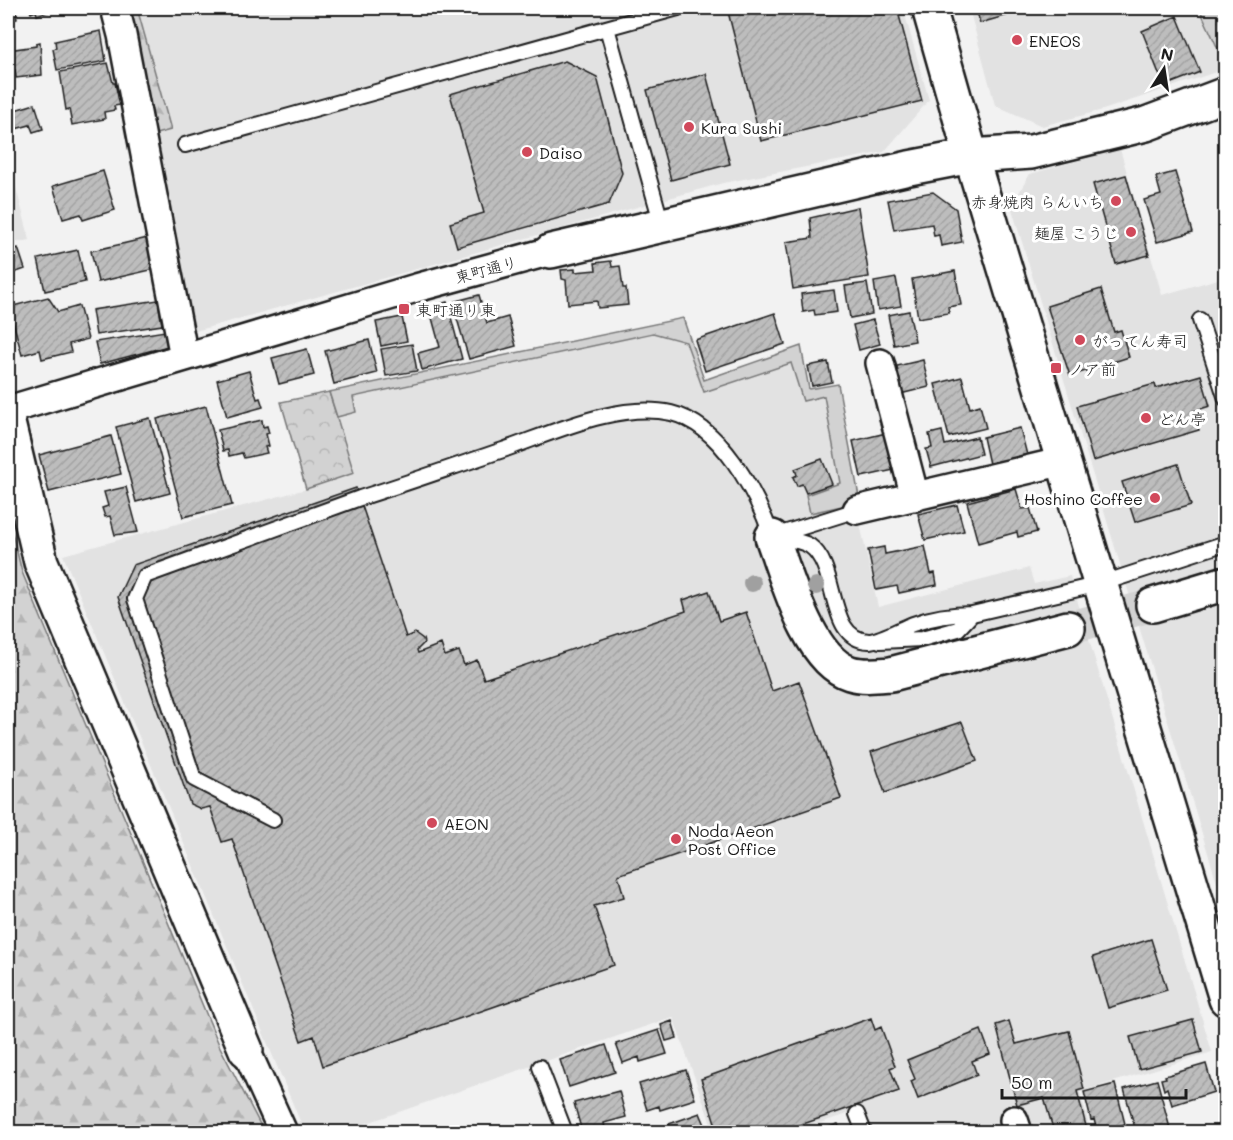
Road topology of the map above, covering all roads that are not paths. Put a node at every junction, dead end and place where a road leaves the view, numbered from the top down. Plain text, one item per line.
1 (116, 8) edge
2 (678, 8) edge
3 (930, 8) edge
4 (607, 28) junction
5 (1226, 94) edge
6 (185, 145) dead end
7 (971, 156) junction
8 (662, 225) junction
9 (551, 251) joint
10 (1200, 320) dead end
11 (184, 357) junction
12 (880, 363) dead end
13 (1226, 399) edge
14 (8, 410) edge
15 (8, 423) edge
16 (1064, 461) junction
17 (915, 497) junction
18 (857, 510) joint
19 (772, 537) junction
20 (1226, 543) edge
21 (1226, 583) edge
22 (1101, 584) junction
23 (1153, 605) tunnel mouth
24 (1068, 628) tunnel mouth
25 (273, 820) dead end
26 (1226, 999) edge
27 (246, 1050) joint
28 (540, 1067) dead end
29 (857, 1114) dead end
30 (283, 1132) edge
31 (565, 1132) edge
32 (864, 1132) edge

1 - 11 street
2 - 4 lane
3 - 7 street
4 - 6 lane
4 - 8 lane
5 - 7 street, 東町通り
7 - 8 street, 東町通り
7 - 16 street
8 - 9 street, 東町通り
9 - 11 street, 東町通り
10 - 13 lane
11 - 14 street, 東町通り
12 - 17 street
15 - 27 street
16 - 17 street
16 - 22 street
17 - 18 street
18 - 19 lane
19 - 22 lane
19 - 24 street
19 - 25 lane
20 - 22 lane
21 - 23 street
22 - 26 street
27 - 30 street
28 - 31 lane
29 - 32 lane

